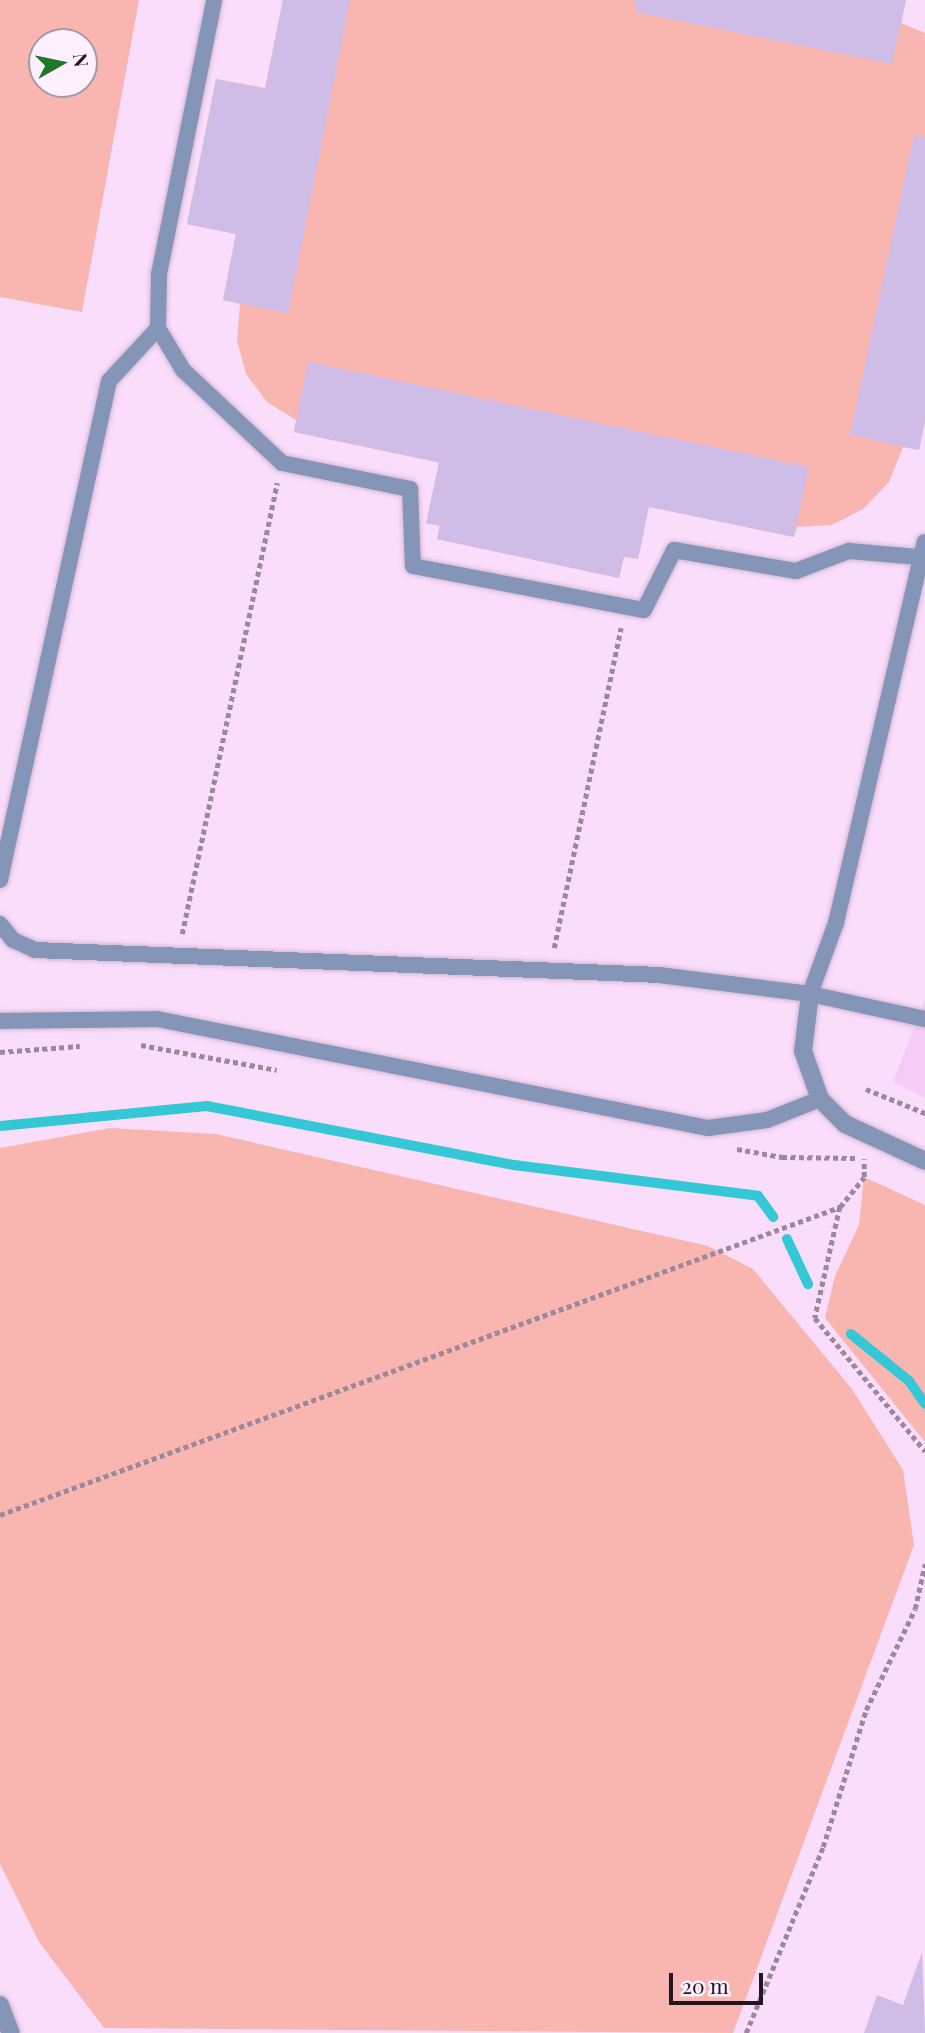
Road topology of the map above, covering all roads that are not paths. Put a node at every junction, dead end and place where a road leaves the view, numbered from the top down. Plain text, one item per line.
1 (214, 0) edge
2 (158, 328) junction
3 (921, 550) edge
4 (0, 880) edge
5 (0, 924) edge
6 (810, 994) junction
7 (925, 1019) edge
8 (0, 1021) edge
9 (820, 1099) junction
10 (925, 1161) edge
11 (0, 2005) edge
12 (11, 2033) edge

1 - 2 lane
2 - 3 lane
2 - 4 lane
3 - 6 lane
5 - 6 lane
6 - 7 lane
6 - 9 street
8 - 9 lane
9 - 10 street
11 - 12 street

